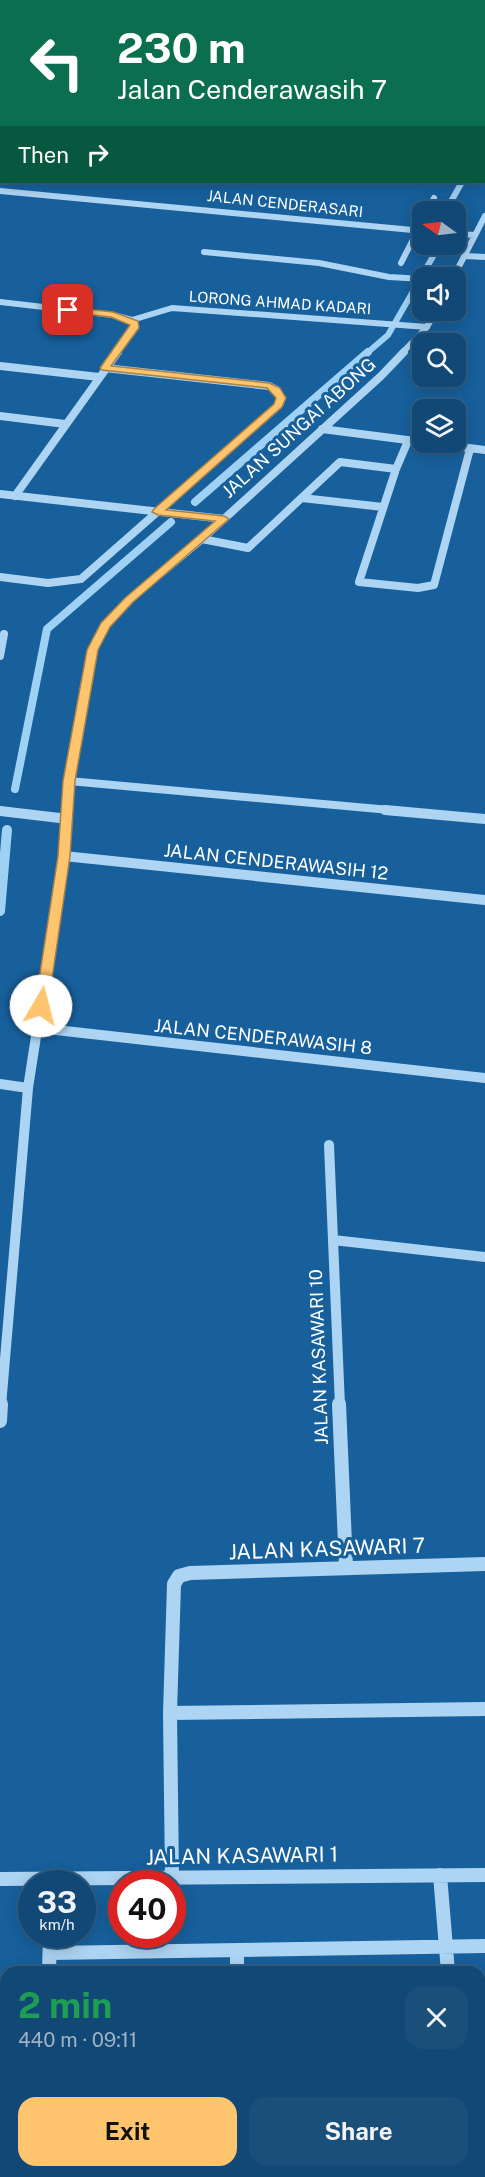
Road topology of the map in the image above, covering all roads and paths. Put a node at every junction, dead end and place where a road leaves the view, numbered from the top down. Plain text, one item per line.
1 (0, 192) edge
2 (434, 198) dead end
3 (432, 201) edge
4 (485, 216) edge
5 (412, 229) edge
6 (466, 235) edge
7 (476, 236) junction
8 (412, 245) edge
9 (204, 252) dead end
10 (465, 256) junction
11 (485, 257) edge
12 (401, 263) dead end
13 (459, 267) edge
14 (412, 278) edge
15 (0, 302) edge
16 (132, 320) junction
17 (430, 321) edge
18 (427, 327) junction
19 (0, 366) edge
20 (105, 368) junction
21 (99, 376) junction
22 (0, 416) edge
23 (65, 424) junction
24 (322, 429) junction
25 (408, 441) junction
26 (470, 449) junction
27 (485, 450) edge
28 (396, 469) junction
29 (0, 494) edge
30 (15, 496) junction
31 (302, 498) junction
32 (383, 507) junction
33 (158, 512) junction
34 (224, 519) junction
35 (202, 539) junction
36 (0, 577) edge
37 (4, 634) dead end
38 (0, 656) edge
39 (69, 781) junction
40 (0, 811) edge
41 (68, 819) junction
42 (485, 819) edge
43 (64, 856) junction
44 (485, 900) edge
45 (38, 1028) junction
46 (485, 1078) edge
47 (0, 1084) edge
48 (28, 1089) junction
49 (329, 1144) dead end
50 (333, 1240) junction
51 (485, 1257) edge
52 (5, 1309) edge
53 (0, 1420) edge
54 (485, 1564) edge
55 (346, 1568) junction
56 (485, 1709) edge
57 (170, 1713) junction
58 (172, 1870) edge
59 (440, 1875) junction
60 (485, 1875) edge
61 (186, 1878) edge
62 (0, 1880) edge
63 (18, 1881) edge
64 (485, 1946) edge
65 (446, 1947) junction
66 (50, 1948) edge
67 (237, 1950) junction
68 (50, 1953) junction
69 (49, 1966) edge
70 (237, 1966) edge
71 (448, 1966) edge

1 - 5 street, JALAN CENDERASARI
2 - 3 street
4 - 7 street
6 - 7 street
7 - 10 street
8 - 12 street
9 - 14 street
10 - 11 street
10 - 13 street
15 - 16 street
16 - 18 street, LORONG AHMAD KADARI
16 - 20 street
17 - 18 street, JALAN SUNGAI ABONG
18 - 24 street, JALAN SUNGAI ABONG
19 - 21 street
20 - 21 street
20 - 33 street
21 - 23 street
22 - 23 street
23 - 30 street
24 - 25 street
24 - 34 street, JALAN SUNGAI ABONG
25 - 26 street
25 - 28 street
26 - 27 street
26 - 32 street
28 - 31 street
28 - 32 street
29 - 30 street
30 - 33 street
31 - 32 street
31 - 35 street
33 - 34 street
33 - 36 street
34 - 35 street, JALAN SUNGAI ABONG
35 - 39 street, JALAN SUNGAI ABONG
37 - 38 street
39 - 41 street, JALAN SUNGAI ABONG
39 - 42 street
40 - 41 street
41 - 43 street, JALAN SUNGAI ABONG
43 - 44 street, JALAN CENDERAWASIH 12
43 - 45 street, JALAN SUNGAI ABONG
45 - 46 street, JALAN CENDERAWASIH 8
45 - 48 street, JALAN SUNGAI ABONG
47 - 48 street
48 - 52 street, JALAN SUNGAI ABONG
49 - 50 street, JALAN KASAWARI 10
50 - 51 street
50 - 55 street, JALAN KASAWARI 10
52 - 53 street, JALAN SUNGAI ABONG
54 - 55 street, JALAN KASAWARI 7
55 - 57 street, JALAN KASAWARI 7
56 - 57 street
57 - 58 street
59 - 60 street, JALAN KASAWARI 1
59 - 61 street, JALAN KASAWARI 1
59 - 65 street
62 - 63 street, JALAN KASAWARI 1
64 - 65 street
65 - 67 street
65 - 71 street
66 - 68 street
67 - 68 street
67 - 70 street
68 - 69 street

